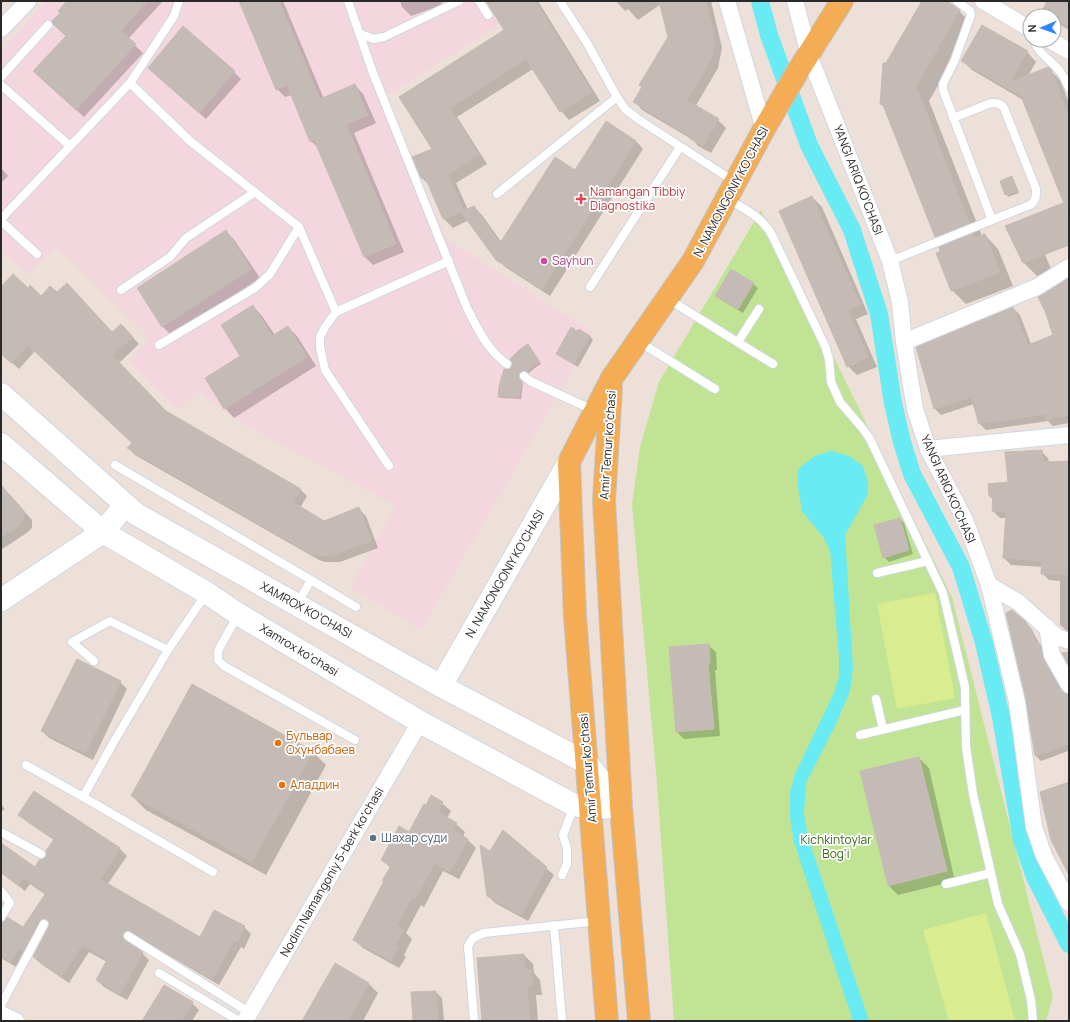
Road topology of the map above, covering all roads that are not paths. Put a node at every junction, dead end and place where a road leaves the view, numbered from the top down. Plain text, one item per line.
1 (28, 1) edge
2 (179, 1) edge
3 (348, 1) edge
4 (459, 1) edge
5 (480, 1) edge
6 (560, 1) edge
7 (727, 1) edge
8 (794, 1) edge
9 (842, 1) edge
10 (957, 1) edge
11 (983, 1) edge
12 (488, 15) dead end
13 (1022, 24) edge
14 (48, 25) dead end
15 (1, 29) edge
16 (360, 34) junction
17 (1037, 48) edge
18 (803, 63) junction
19 (1, 77) edge
20 (130, 83) junction
21 (1, 85) edge
22 (1069, 88) edge
23 (617, 97) junction
24 (953, 118) junction
25 (769, 121) junction
26 (70, 146) junction
27 (680, 147) junction
28 (732, 190) junction
29 (255, 192) junction
30 (497, 194) dead end
31 (1, 220) edge
32 (992, 220) junction
33 (298, 227) junction
34 (37, 254) dead end
35 (449, 261) junction
36 (890, 261) junction
37 (1069, 267) edge
38 (590, 287) dead end
39 (121, 290) dead end
40 (667, 298) junction
41 (759, 309) dead end
42 (336, 312) junction
43 (638, 341) junction
44 (738, 342) junction
45 (904, 342) junction
46 (159, 345) dead end
47 (507, 364) dead end
48 (773, 364) dead end
49 (524, 376) dead end
50 (612, 378) junction
51 (715, 389) dead end
52 (1, 394) edge
53 (595, 411) junction
54 (1069, 435) edge
55 (1, 444) edge
56 (928, 449) junction
57 (569, 462) junction
58 (115, 465) dead end
59 (388, 466) dead end
60 (126, 505) junction
61 (103, 532) junction
62 (928, 561) junction
63 (877, 573) dead end
64 (311, 580) junction
65 (989, 585) junction
66 (207, 593) junction
67 (1, 600) edge
68 (297, 605) junction
69 (356, 607) dead end
70 (238, 614) junction
71 (1047, 627) junction
72 (1069, 641) edge
73 (168, 650) junction
74 (94, 661) dead end
75 (1069, 685) edge
76 (441, 686) junction
77 (876, 699) dead end
78 (965, 710) junction
79 (420, 722) junction
80 (883, 730) junction
81 (860, 735) dead end
82 (355, 740) dead end
83 (587, 762) junction
84 (26, 765) dead end
85 (83, 797) junction
86 (582, 807) junction
87 (621, 807) junction
88 (1, 832) edge
89 (41, 854) dead end
90 (213, 872) dead end
91 (991, 873) junction
92 (562, 875) dead end
93 (946, 884) dead end
94 (1, 891) edge
95 (1069, 903) edge
96 (1, 917) edge
97 (600, 921) junction
98 (44, 924) dead end
99 (554, 925) junction
100 (128, 936) dead end
101 (159, 973) dead end
102 (1, 1005) edge
103 (1, 1014) edge
104 (244, 1018) edge
105 (16, 1021) edge
106 (474, 1021) edge
107 (562, 1021) edge
108 (608, 1021) edge
109 (639, 1021) edge
110 (1033, 1021) edge

1 - 15 street
2 - 20 lane
3 - 16 lane
4 - 16 lane
5 - 12 lane
6 - 23 lane
7 - 25 street
8 - 18 street, YANGI ARIQ KO‘CHASI
9 - 18 main road, N. NAMONGONIY KO'CHASI
10 - 24 lane
11 - 13 street
14 - 19 lane
16 - 35 lane
17 - 22 lane
18 - 25 main road, N. NAMONGONIY KO'CHASI
18 - 36 street, YANGI ARIQ KO‘CHASI
20 - 26 lane
20 - 29 lane
21 - 26 lane
23 - 27 lane
23 - 30 lane
24 - 32 lane
24 - 32 lane
25 - 28 main road, N. NAMONGONIY KO'CHASI
26 - 31 lane
27 - 28 lane
27 - 38 lane
28 - 40 main road, N. NAMONGONIY KO'CHASI
28 - 62 lane
29 - 33 lane
29 - 39 lane
31 - 34 lane
32 - 36 lane
33 - 42 lane
33 - 46 lane
35 - 42 lane
35 - 47 lane
36 - 45 street, YANGI ARIQ KO‘CHASI
37 - 45 street
40 - 43 main road, N. NAMONGONIY KO'CHASI
40 - 44 lane
41 - 44 lane
42 - 59 lane
43 - 50 main road, N. NAMONGONIY KO'CHASI
43 - 51 lane
44 - 48 lane
45 - 56 street, YANGI ARIQ KO‘CHASI
49 - 53 lane
50 - 53 main road, Amir Temur koʻchasi
50 - 87 main road, Amir Temur koʻchasi
52 - 60 main road, XAMROX KO'CHASI
53 - 57 main road, Amir Temur koʻchasi
54 - 56 street
55 - 61 main road, Xamrox koʻchasi
56 - 65 street, YANGI ARIQ KO‘CHASI
57 - 76 main road, N. NAMONGONIY KO'CHASI
57 - 83 main road, Amir Temur koʻchasi
58 - 64 lane
60 - 61 main road
60 - 68 main road, XAMROX KO'CHASI
61 - 66 main road, Xamrox koʻchasi
61 - 67 main road
62 - 63 lane
62 - 78 lane
64 - 68 lane
64 - 69 lane
65 - 71 street
65 - 95 street, YANGI ARIQ KO‘CHASI
66 - 70 main road, Xamrox koʻchasi
66 - 73 lane
68 - 76 main road, XAMROX KO'CHASI
70 - 79 main road, Xamrox koʻchasi
70 - 82 lane
71 - 72 street
71 - 75 street
73 - 74 lane
73 - 85 lane
76 - 83 main road, XAMROX KO'CHASI
77 - 80 lane
78 - 80 lane
78 - 91 lane
79 - 86 main road, Xamrox koʻchasi
79 - 104 street, Nodim Namangoniy 5-berk koʻchasi
80 - 81 lane
83 - 86 main road, Amir Temur koʻchasi
83 - 87 main road, XAMROX KO'CHASI
84 - 85 lane
85 - 90 lane
86 - 87 main road
86 - 92 lane
86 - 97 main road, Amir Temur koʻchasi
87 - 109 main road, Amir Temur koʻchasi
88 - 89 lane
91 - 93 lane
91 - 110 lane
94 - 96 lane
97 - 99 lane
97 - 108 main road, Amir Temur koʻchasi
98 - 102 lane
99 - 106 lane
99 - 107 lane
100 - 104 lane
101 - 104 lane
103 - 105 street

